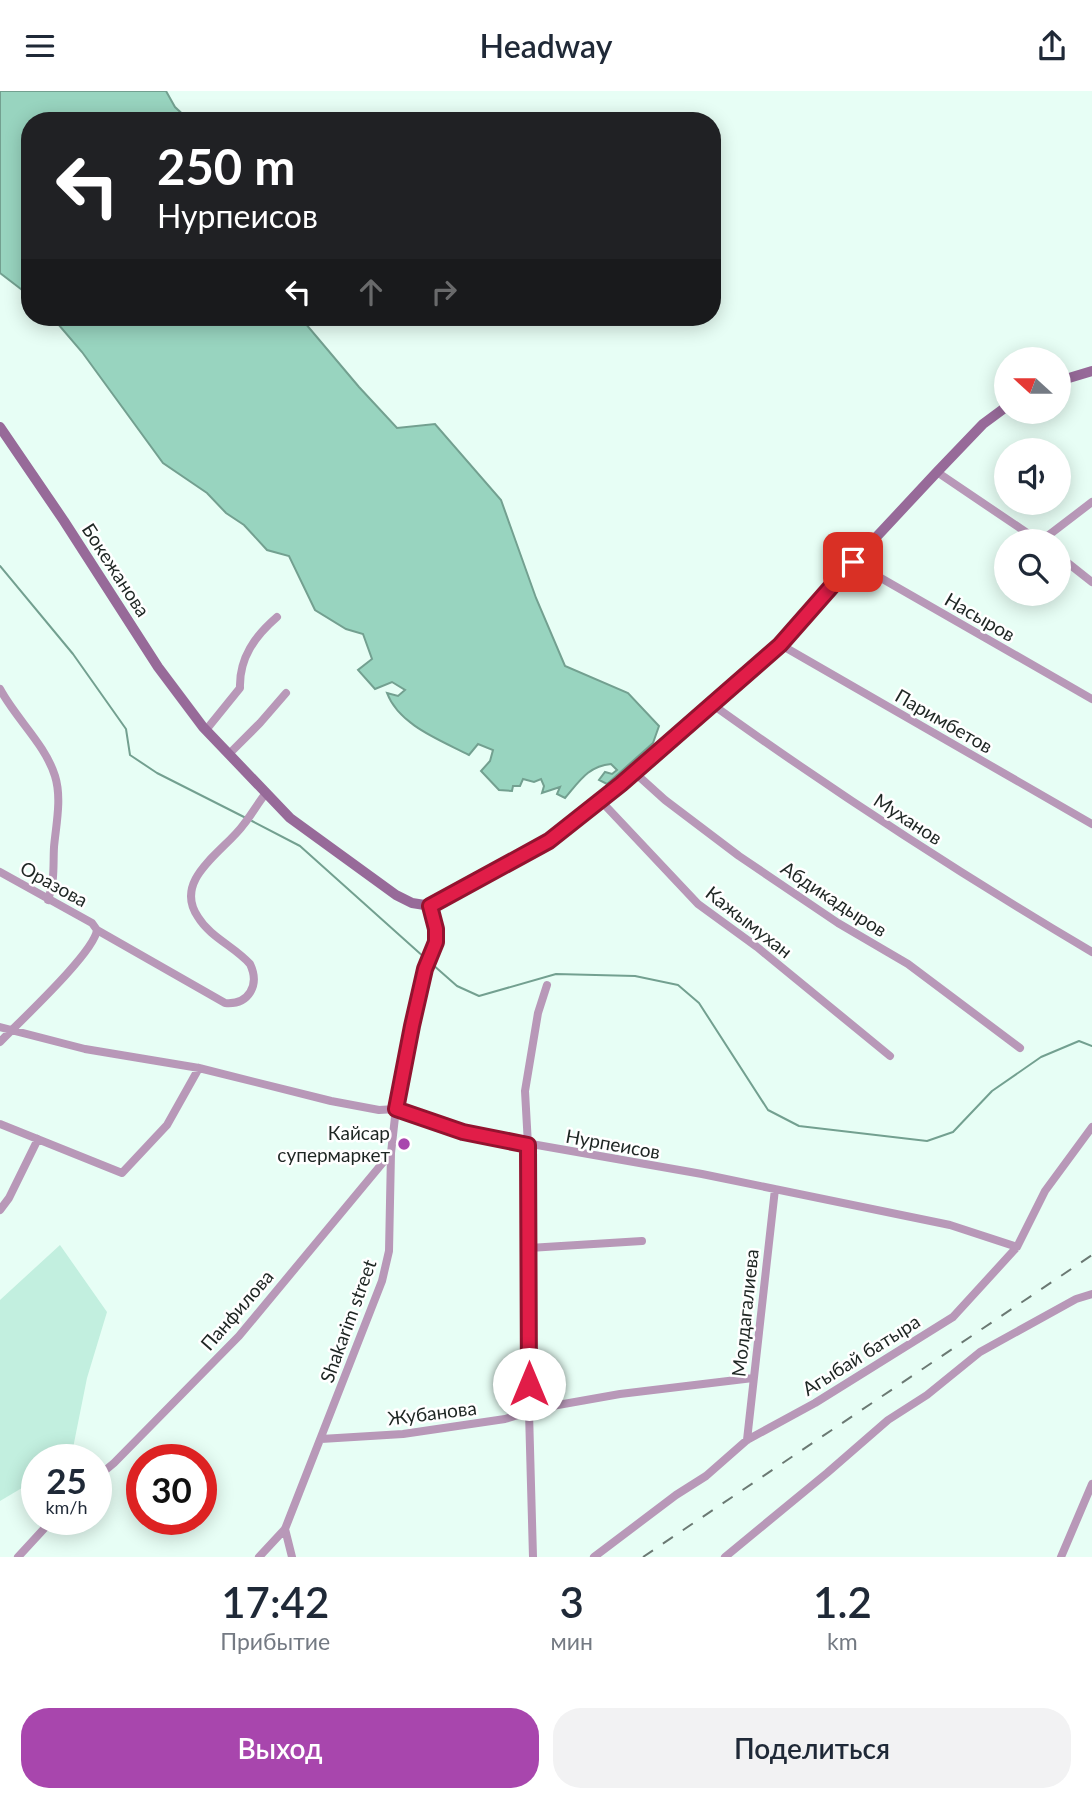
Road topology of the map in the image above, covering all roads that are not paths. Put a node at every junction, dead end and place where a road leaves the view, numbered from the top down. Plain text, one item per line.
1 (1092, 371) edge
2 (1071, 377) edge
3 (994, 416) edge
4 (0, 427) edge
5 (937, 472) junction
6 (1092, 502) edge
7 (1022, 529) edge
8 (1056, 529) edge
9 (853, 562) junction
10 (1071, 566) edge
11 (1092, 582) edge
12 (276, 617) dead end
13 (780, 645) junction
14 (0, 689) edge
15 (286, 693) dead end
16 (1090, 695) edge
17 (713, 705) junction
18 (206, 730) junction
19 (229, 754) junction
20 (634, 772) junction
21 (266, 793) junction
22 (600, 800) junction
23 (1092, 824) edge
24 (0, 872) edge
25 (48, 900) junction
26 (430, 906) junction
27 (94, 927) junction
28 (1092, 952) edge
29 (547, 985) dead end
30 (0, 1027) edge
31 (11, 1031) junction
32 (0, 1042) edge
33 (1020, 1048) dead end
34 (890, 1056) dead end
35 (199, 1068) junction
36 (396, 1109) junction
37 (0, 1124) edge
38 (1092, 1127) edge
39 (38, 1139) junction
40 (528, 1145) junction
41 (391, 1153) junction
42 (775, 1189) junction
43 (0, 1210) edge
44 (642, 1241) dead end
45 (1017, 1247) junction
46 (529, 1248) junction
47 (1092, 1294) edge
48 (753, 1378) junction
49 (529, 1412) junction
50 (321, 1439) junction
51 (747, 1440) junction
52 (112, 1465) edge
53 (1092, 1484) edge
54 (285, 1529) junction
55 (38, 1535) edge
56 (18, 1557) edge
57 (259, 1557) edge
58 (292, 1557) edge
59 (533, 1557) edge
60 (594, 1557) edge
61 (725, 1557) edge
62 (1061, 1557) edge

1 - 2 street
3 - 5 street
4 - 18 street, Бокежанова
5 - 7 street
5 - 9 street
6 - 8 street
9 - 13 street
9 - 16 street, Насыров
10 - 11 street
12 - 18 street
13 - 17 street
13 - 23 street, Паримбетов
14 - 25 street
15 - 19 street
17 - 20 street
17 - 28 street, Муханов
18 - 19 street, Бокежанова
19 - 21 street, Бокежанова
20 - 22 street
20 - 33 street, Абдикадыров
21 - 26 street, Бокежанова
21 - 27 street, Оразова
22 - 26 street
22 - 34 street, Кажымухан
24 - 25 street, Оразова
25 - 27 street, Оразова
26 - 36 street, Shakarim street
27 - 31 street
29 - 40 street
30 - 31 street, Нурпеисов
31 - 32 street
31 - 35 street, Нурпеисов
35 - 36 street, Нурпеисов
35 - 39 street
36 - 40 street, Нурпеисов
36 - 41 street, Shakarim street
37 - 39 street
38 - 45 street, Агыбай батыра
39 - 43 street
40 - 42 street, Нурпеисов
40 - 46 street
41 - 50 street, Shakarim street
41 - 52 street, Панфилова
42 - 45 street, Нурпеисов
42 - 48 street, Молдагалиева
44 - 46 street
45 - 51 street, Агыбай батыра
46 - 49 street
47 - 61 street
48 - 49 street, Жубанова
48 - 51 street, Молдагалиева
49 - 50 street, Жубанова
49 - 59 street
50 - 54 street, Shakarim street
51 - 60 street, Агыбай батыра
53 - 62 street
54 - 57 street, Shakarim street
54 - 58 street
55 - 56 street

